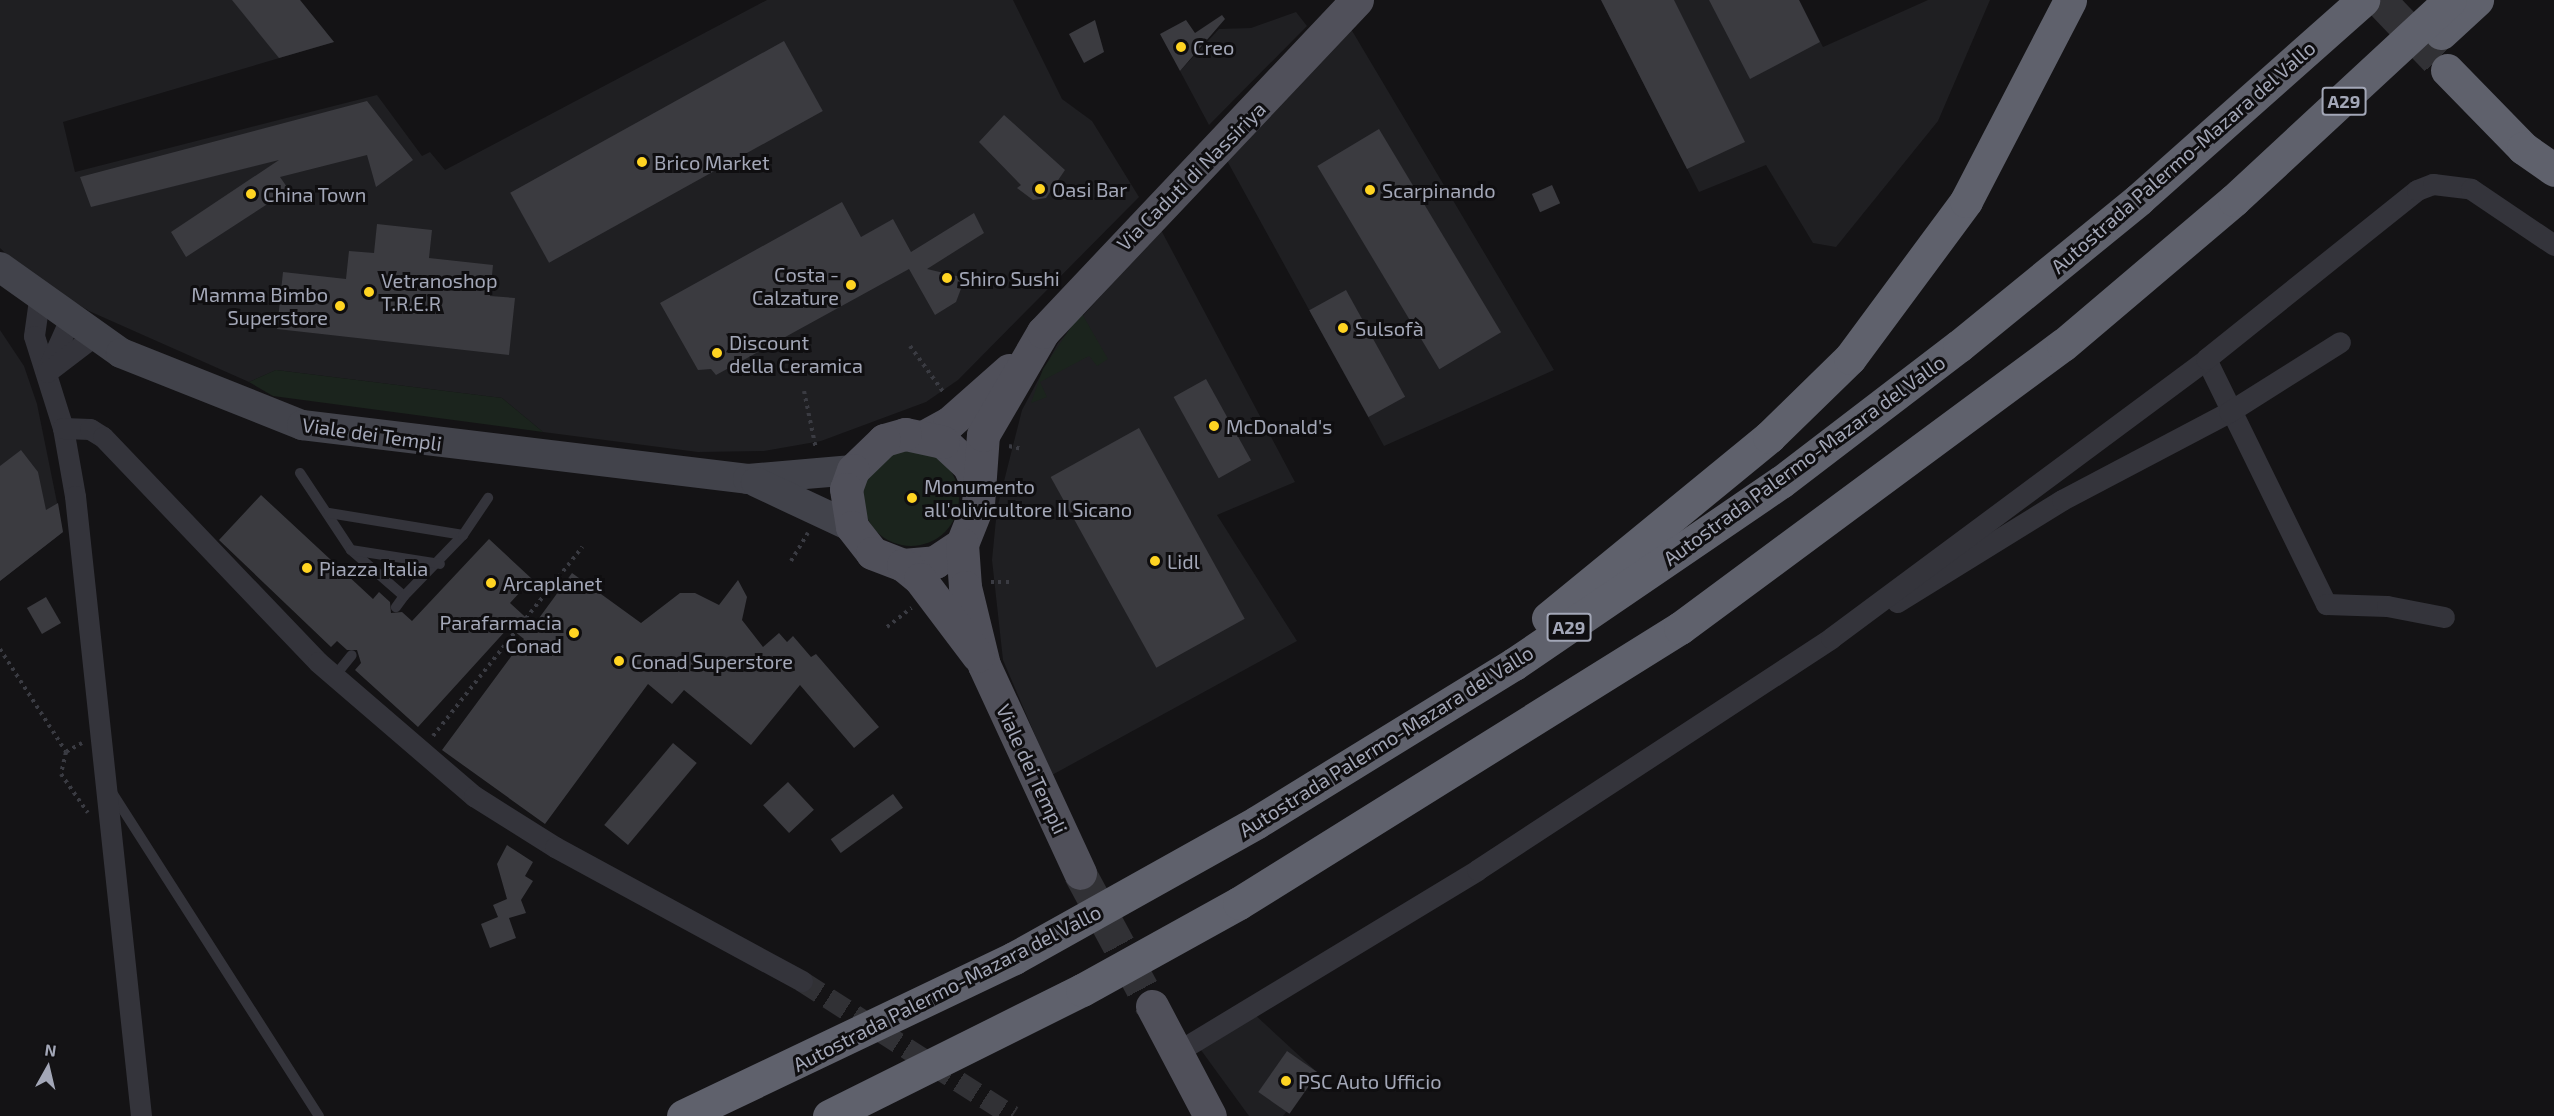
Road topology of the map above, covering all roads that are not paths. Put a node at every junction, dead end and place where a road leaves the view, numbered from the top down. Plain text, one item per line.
1 (1357, 0) edge
2 (2070, 0) edge
3 (2364, 0) edge
4 (2451, 0) edge
5 (2477, 0) edge
6 (2447, 70) tunnel mouth
7 (2554, 170) edge
8 (2234, 200) junction
9 (2554, 245) edge
10 (0, 267) edge
11 (39, 300) junction
12 (82, 328) junction
13 (2340, 342) dead end
14 (1028, 353) junction
15 (2206, 359) junction
16 (47, 372) junction
17 (2229, 412) junction
18 (63, 428) junction
19 (927, 435) junction
20 (853, 470) junction
21 (300, 473) dead end
22 (748, 479) junction
23 (976, 482) junction
24 (488, 498) dead end
25 (329, 513) junction
26 (852, 527) junction
27 (463, 535) junction
28 (962, 544) junction
29 (351, 550) junction
30 (440, 564) junction
31 (903, 565) junction
32 (404, 596) junction
33 (396, 607) dead end
34 (2444, 618) dead end
35 (1831, 638) junction
36 (352, 655) dead end
37 (984, 665) junction
38 (334, 677) junction
39 (109, 788) junction
40 (1257, 822) junction
41 (1080, 873) tunnel mouth
42 (802, 981) tunnel mouth
43 (1152, 1006) tunnel mouth
44 (1177, 1052) junction
45 (141, 1116) edge
46 (319, 1116) edge
47 (684, 1116) edge
48 (829, 1116) edge
49 (1210, 1116) edge

1 - 14 main road, Via Caduti di Nassiriya
2 - 40 highway
3 - 40 highway, Autostrada Palermo-Mazara del Vallo / A29
4 - 8 highway, A29
5 - 8 highway
6 - 7 highway
8 - 48 highway, A29
9 - 15 street
10 - 11 main road, Viale dei Templi
11 - 12 main road, Viale dei Templi
11 - 16 street
12 - 16 street
12 - 16 street
12 - 22 main road, Viale dei Templi
13 - 17 street
14 - 19 main road
14 - 23 main road
15 - 17 street
15 - 35 street
16 - 18 street
17 - 34 street
17 - 35 street
18 - 38 street
18 - 39 street
19 - 20 main road
19 - 23 main road
20 - 22 main road
20 - 26 main road
21 - 25 lane
22 - 26 main road
23 - 28 main road
24 - 27 lane
25 - 27 lane
25 - 29 lane
26 - 31 main road
27 - 30 lane
28 - 31 main road
28 - 37 main road
29 - 30 lane
29 - 32 lane
30 - 32 lane
31 - 37 main road
32 - 33 lane
35 - 44 street
36 - 38 lane
37 - 41 main road, Viale dei Templi
38 - 42 street
39 - 45 street
39 - 46 lane
40 - 47 highway, Autostrada Palermo-Mazara del Vallo / A29
43 - 44 main road
44 - 49 main road

